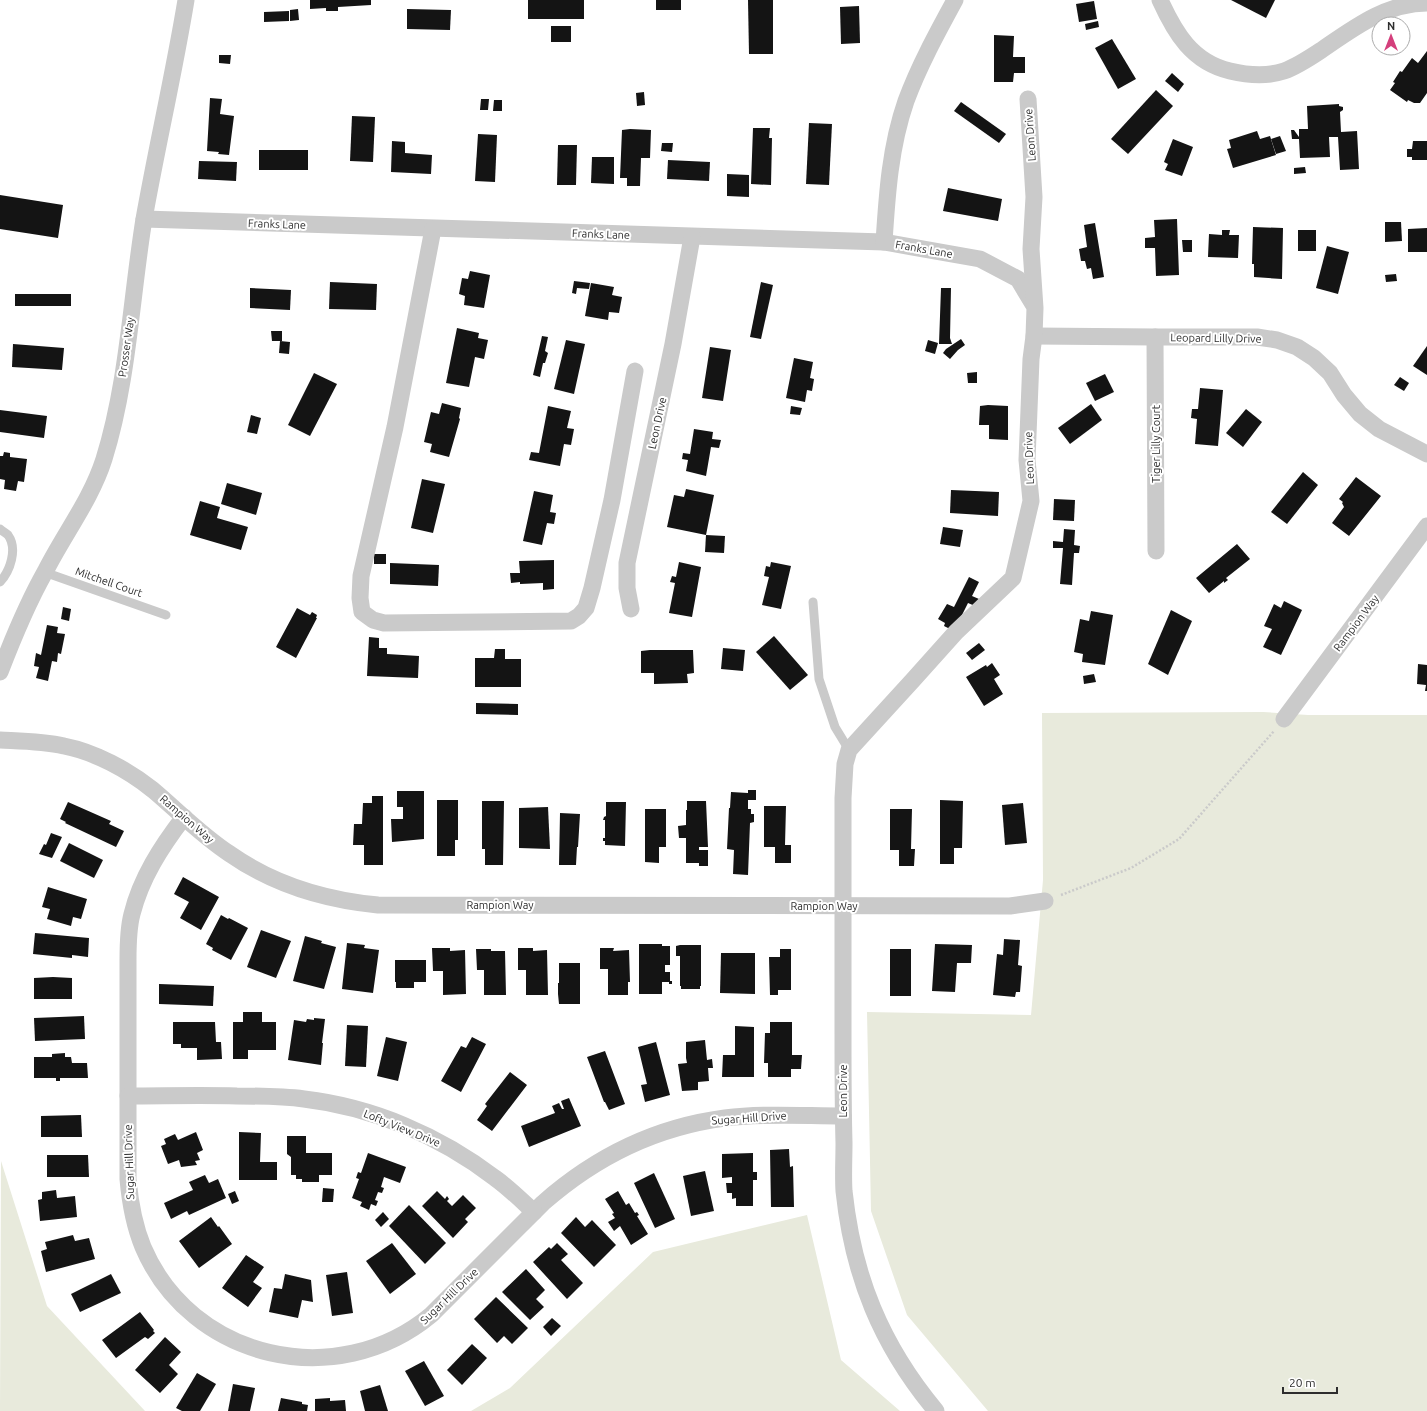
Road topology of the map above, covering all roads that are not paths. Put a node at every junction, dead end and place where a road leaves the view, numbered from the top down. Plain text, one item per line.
1 (186, 0) edge
2 (955, 0) edge
3 (1160, 0) edge
4 (1427, 3) edge
5 (1028, 99) dead end
6 (144, 219) junction
7 (433, 229) junction
8 (692, 237) junction
9 (884, 242) junction
10 (1035, 308) junction
11 (1034, 336) junction
12 (1155, 337) junction
13 (635, 370) dead end
14 (1427, 454) edge
15 (1427, 526) edge
16 (0, 529) edge
17 (1156, 551) dead end
18 (44, 572) junction
19 (0, 582) edge
20 (813, 602) dead end
21 (631, 609) dead end
22 (166, 615) dead end
23 (0, 672) edge
24 (1284, 719) road end
25 (0, 740) edge
26 (849, 750) junction
27 (184, 818) junction
28 (1045, 901) road end
29 (843, 906) junction
30 (128, 1096) junction
31 (843, 1116) junction
32 (534, 1212) junction
33 (936, 1411) edge

1 - 6 street, Prosser Way
2 - 9 street
3 - 4 street
5 - 10 street, Leon Drive
6 - 7 street, Franks Lane
6 - 18 street, Prosser Way
7 - 8 street, Franks Lane
7 - 13 street
8 - 9 street, Franks Lane
8 - 21 street, Leon Drive
9 - 10 street, Franks Lane
10 - 11 street, Leon Drive
11 - 12 street, Leopard Lilly Drive
11 - 26 street, Leon Drive
12 - 14 street, Leopard Lilly Drive
12 - 17 street, Tiger Lilly Court
15 - 24 street, Rampion Way
16 - 19 lane
18 - 22 lane, Mitchell Court
18 - 23 street, Prosser Way
20 - 26 lane
25 - 27 street, Rampion Way
26 - 29 street, Leon Drive
27 - 29 street, Rampion Way
27 - 30 street, Sugar Hill Drive
28 - 29 street, Rampion Way
29 - 31 street, Leon Drive
30 - 32 street, Lofty View Drive
30 - 32 street, Sugar Hill Drive
31 - 32 street, Sugar Hill Drive
31 - 33 street, Leon Drive

